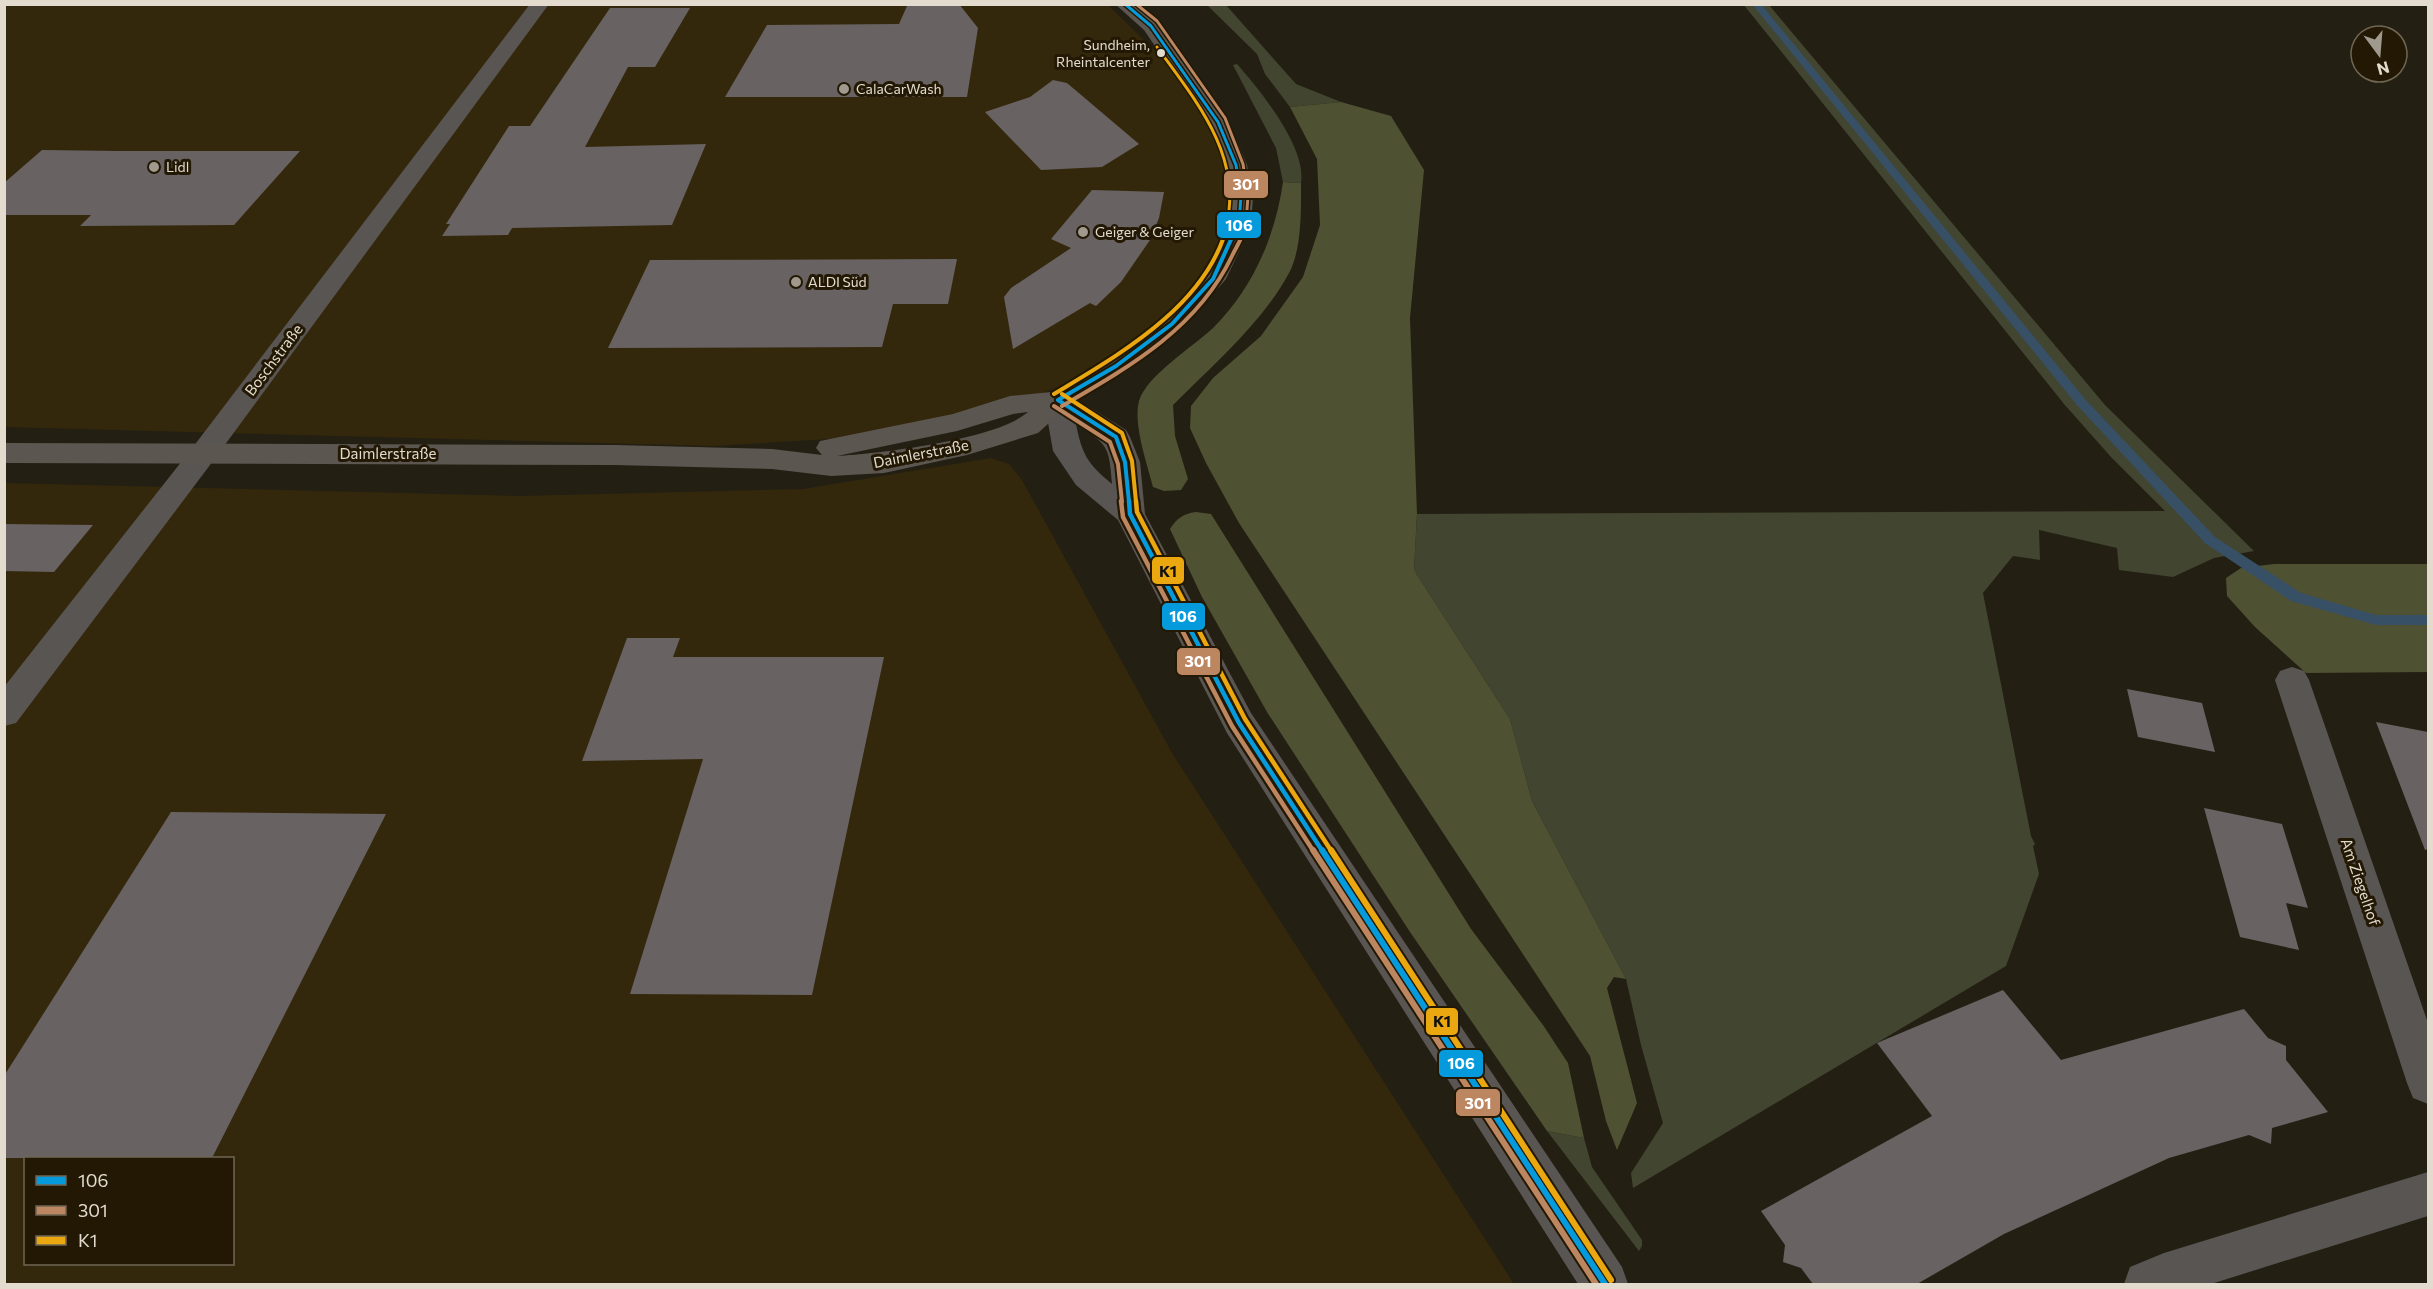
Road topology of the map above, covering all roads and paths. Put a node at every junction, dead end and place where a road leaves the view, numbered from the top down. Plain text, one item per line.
1 (540, 4) edge
2 (1124, 4) edge
3 (1148, 15) edge
4 (1058, 400) junction
5 (4, 453) edge
6 (203, 454) junction
7 (1130, 514) junction
8 (2292, 680) dead end
9 (4, 713) edge
10 (2428, 1083) edge
11 (2428, 1194) edge
12 (1605, 1284) edge
13 (2147, 1284) edge

1 - 6 street, Boschstraße
2 - 3 main road, Daimlerstraße
3 - 4 main road, Daimlerstraße
4 - 6 main road, Daimlerstraße
4 - 7 street
4 - 7 street
5 - 6 main road, Daimlerstraße
6 - 9 street, Boschstraße
7 - 12 street
8 - 10 street, Am Ziegelhof
11 - 13 street

